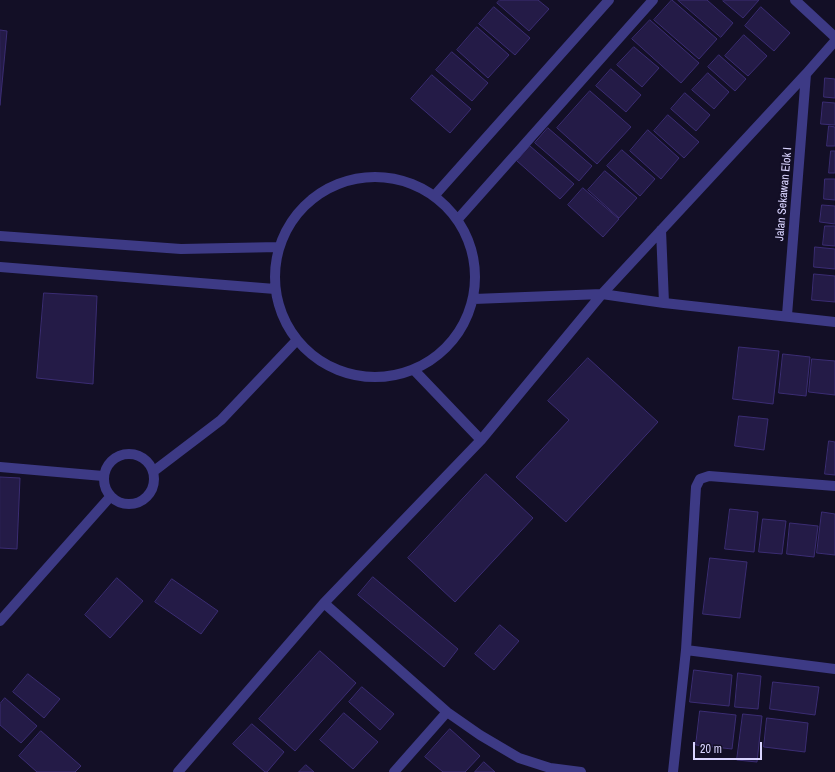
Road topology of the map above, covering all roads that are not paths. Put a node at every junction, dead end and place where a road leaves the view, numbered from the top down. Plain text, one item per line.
1 (609, 0) edge
2 (653, 0) edge
3 (795, 0) edge
4 (835, 37) edge
5 (835, 41) edge
6 (806, 74) junction
7 (435, 195) junction
8 (458, 219) junction
9 (661, 230) junction
10 (0, 236) edge
11 (279, 247) junction
12 (0, 267) edge
13 (275, 289) junction
14 (602, 294) junction
15 (474, 298) junction
16 (664, 303) junction
17 (786, 315) junction
18 (835, 322) edge
19 (297, 340) junction
20 (414, 370) junction
21 (480, 440) junction
22 (0, 467) edge
23 (154, 471) junction
24 (103, 476) junction
25 (835, 486) edge
26 (110, 497) junction
27 (324, 603) junction
28 (0, 621) edge
29 (686, 650) junction
30 (835, 669) edge
31 (447, 712) junction
32 (178, 772) edge
33 (394, 772) edge
34 (581, 772) edge
35 (673, 772) edge

1 - 7 street
2 - 8 street
3 - 4 street
5 - 6 street
6 - 9 street
6 - 17 street, Jalan Sekawan Elok I
7 - 8 street
7 - 11 street
8 - 15 street
9 - 14 street
9 - 16 street
10 - 11 street
11 - 13 street
12 - 13 street
13 - 19 street
14 - 15 street
14 - 16 street
14 - 21 street
15 - 20 street
16 - 17 street
17 - 18 street
19 - 20 street
19 - 23 street
20 - 21 street
21 - 27 street
22 - 24 street
23 - 24 street
23 - 26 street
24 - 26 street
25 - 29 street
26 - 28 street
27 - 31 street
27 - 32 street
29 - 30 street
29 - 35 street
31 - 33 street
31 - 34 street

